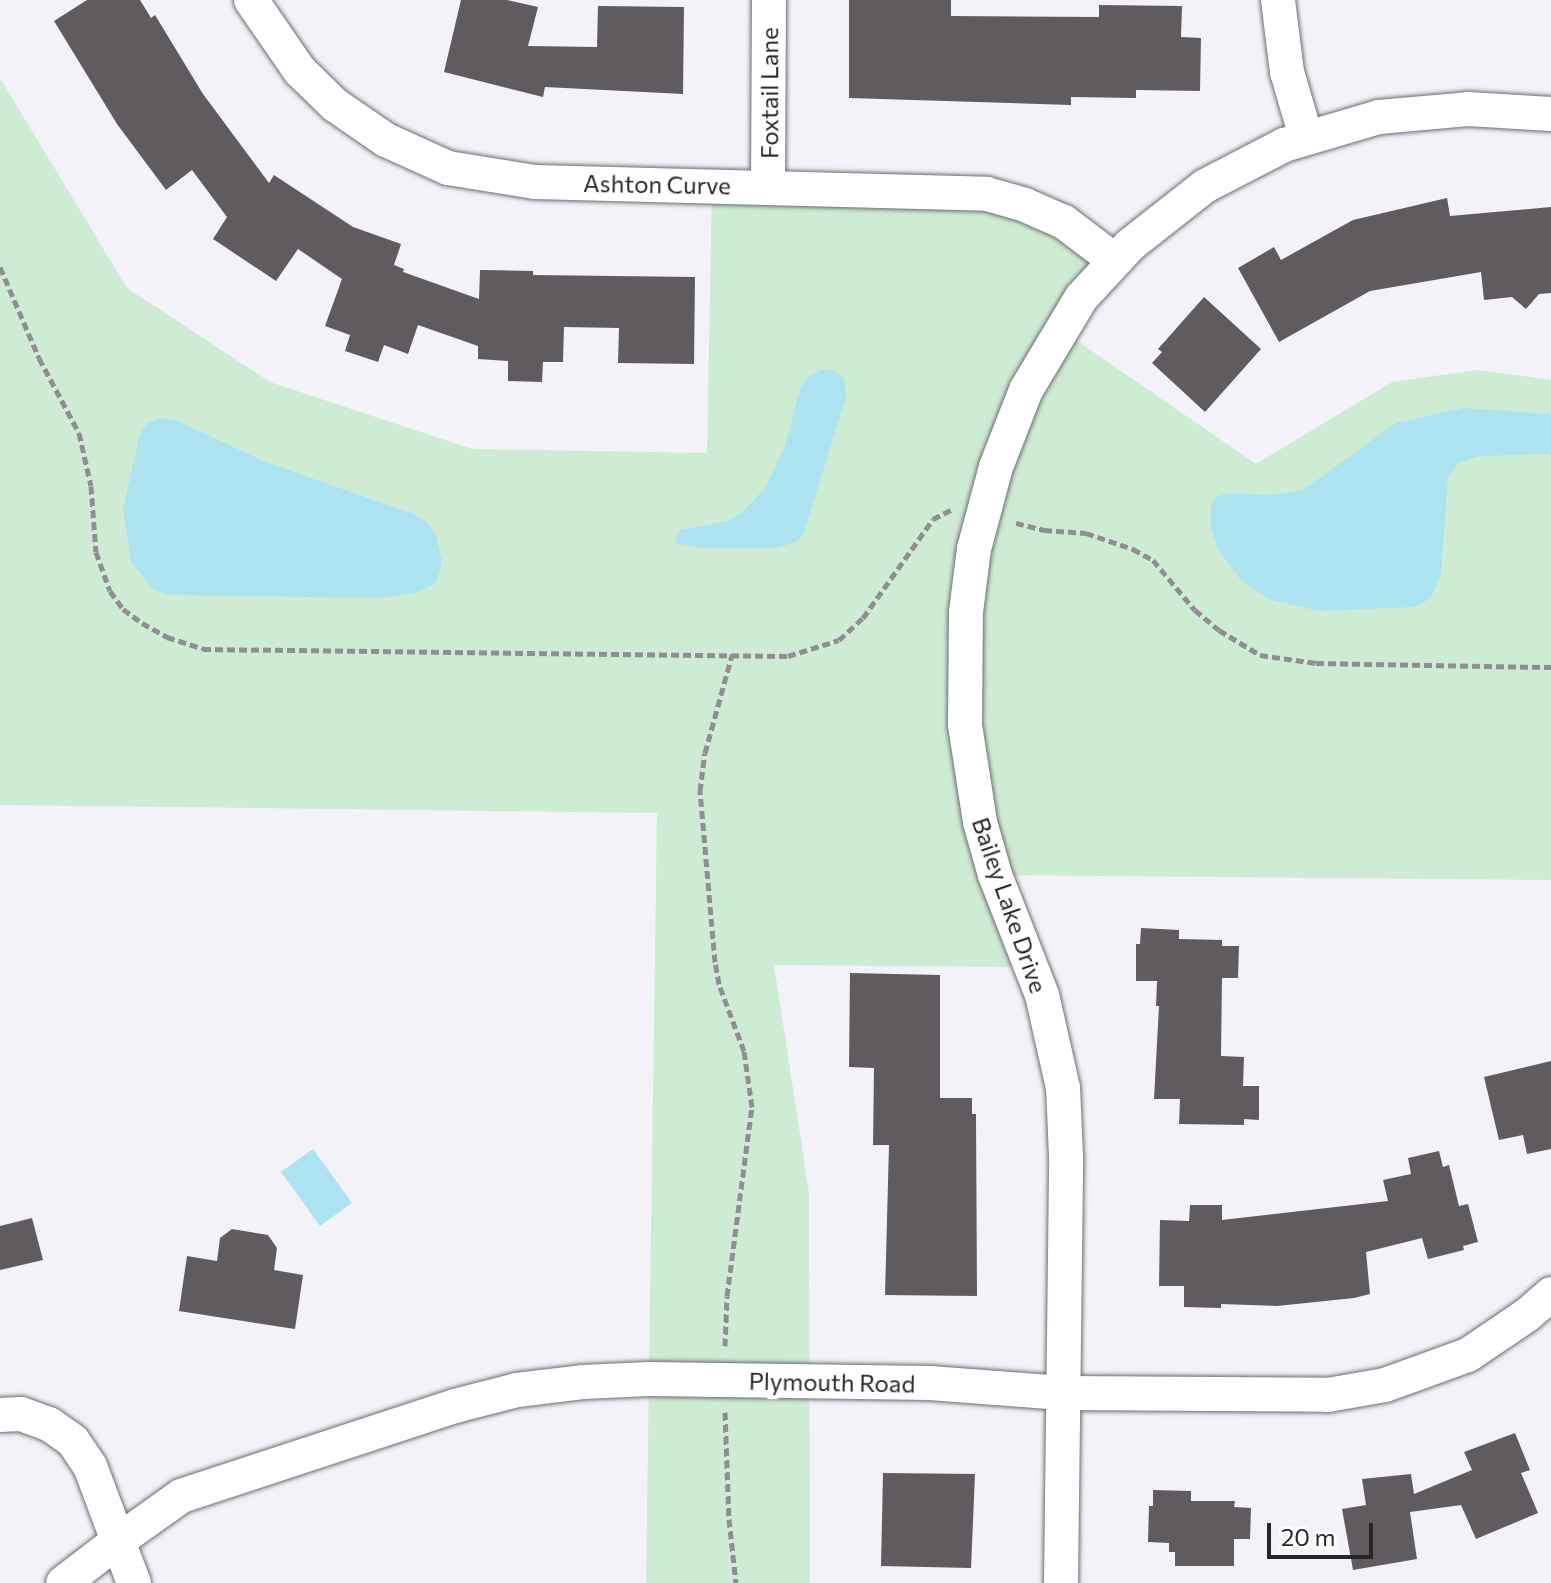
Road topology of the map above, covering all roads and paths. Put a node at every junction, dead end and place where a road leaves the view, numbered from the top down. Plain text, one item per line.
1 (251, 0) edge
2 (769, 0) edge
3 (1278, 0) edge
4 (1551, 114) edge
5 (1306, 137) junction
6 (768, 186) junction
7 (1114, 260) junction
8 (0, 267) edge
9 (957, 510) dead end
10 (1017, 523) dead end
11 (732, 655) junction
12 (1551, 667) edge
13 (1551, 1294) edge
14 (724, 1380) junction
15 (1063, 1393) junction
16 (0, 1415) edge
17 (118, 1541) junction
18 (63, 1583) edge
19 (134, 1583) edge
20 (736, 1583) edge
21 (1061, 1583) edge

1 - 6 street, Ashton Curve
2 - 6 street, Foxtail Lane
3 - 5 street
4 - 5 street, Bailey Lake Drive
5 - 7 street, Bailey Lake Drive
6 - 7 street, Ashton Curve
7 - 15 street, Bailey Lake Drive
8 - 11 path
9 - 11 path
10 - 12 path
11 - 14 path
13 - 15 street, Plymouth Road
14 - 15 street, Plymouth Road
14 - 17 street, Plymouth Road
14 - 20 path
15 - 21 street, Bailey Lake Drive
16 - 17 street
17 - 18 street, Plymouth Road
17 - 19 street

